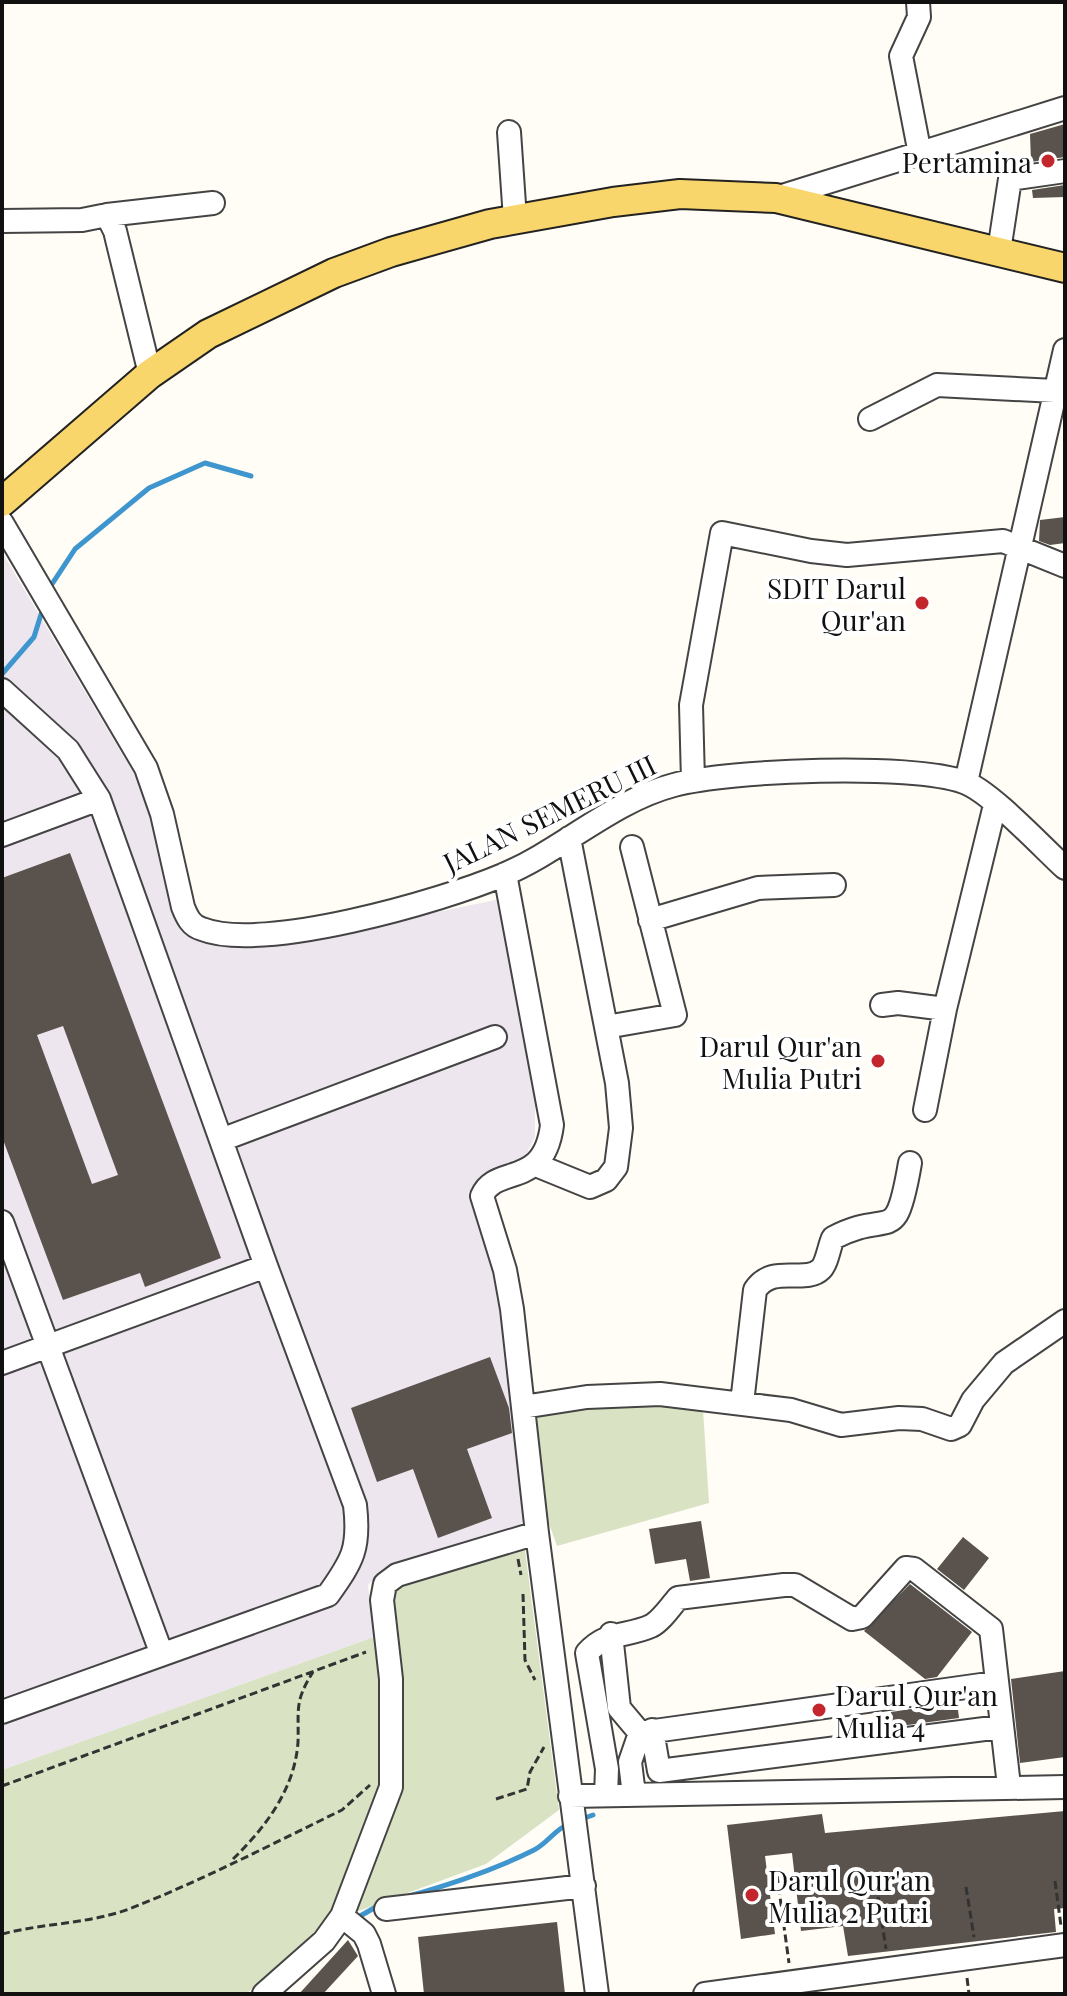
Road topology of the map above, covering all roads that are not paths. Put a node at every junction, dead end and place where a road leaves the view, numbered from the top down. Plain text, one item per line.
1 (918, 2) edge
2 (1065, 108) edge
3 (509, 132) dead end
4 (920, 154) junction
5 (1065, 171) edge
6 (776, 198) junction
7 (213, 203) dead end
8 (107, 215) junction
9 (515, 219) junction
10 (2, 221) edge
11 (999, 251) junction
12 (1065, 268) edge
13 (1065, 350) edge
14 (150, 374) junction
15 (1055, 391) junction
16 (870, 419) dead end
17 (2, 502) edge
18 (2, 523) edge
19 (1020, 547) junction
20 (1065, 566) edge
21 (3, 691) edge
22 (693, 781) junction
23 (966, 782) junction
24 (99, 799) junction
25 (995, 805) junction
26 (2, 835) edge
27 (569, 838) junction
28 (632, 847) dead end
29 (1065, 868) edge
30 (505, 874) junction
31 (834, 885) dead end
32 (650, 920) junction
33 (882, 1005) dead end
34 (945, 1009) junction
35 (606, 1027) junction
36 (495, 1037) dead end
37 (925, 1110) dead end
38 (221, 1140) junction
39 (910, 1163) dead end
40 (536, 1165) junction
41 (2, 1222) edge
42 (266, 1266) junction
43 (1065, 1321) edge
44 (47, 1346) junction
45 (2, 1363) edge
46 (742, 1403) junction
47 (523, 1407) junction
48 (526, 1536) junction
49 (611, 1634) junction
50 (161, 1652) junction
51 (995, 1683) junction
52 (619, 1708) junction
53 (595, 1711) junction
54 (2, 1712) edge
55 (1000, 1727) junction
56 (646, 1732) junction
57 (1009, 1786) junction
58 (1065, 1787) edge
59 (606, 1795) junction
60 (634, 1795) junction
61 (571, 1804) junction
62 (584, 1886) junction
63 (386, 1909) dead end
64 (349, 1922) junction
65 (1064, 1945) edge
66 (736, 1992) edge
67 (264, 1994) edge
68 (384, 1994) edge
69 (597, 1994) edge
70 (705, 1994) edge

1 - 4 street
2 - 4 street
3 - 9 street
4 - 6 street
5 - 11 street
6 - 9 main road
6 - 11 main road
7 - 8 street
8 - 10 street
8 - 14 street
9 - 14 main road
11 - 12 main road
13 - 15 street
14 - 17 main road
15 - 16 street
15 - 19 street
18 - 30 street, JALAN SEMERU III
19 - 20 street
19 - 22 street
19 - 23 street
21 - 24 street
22 - 23 street, JALAN SEMERU III
22 - 27 street, JALAN SEMERU III
23 - 25 street, JALAN SEMERU III
24 - 26 street
24 - 38 street
25 - 29 street, JALAN SEMERU III
25 - 34 street
27 - 30 street, JALAN SEMERU III
27 - 35 street
28 - 32 street
30 - 40 street
31 - 32 street
32 - 35 street
33 - 34 street
34 - 37 street
35 - 40 street
36 - 38 street
38 - 42 street
39 - 46 street
40 - 47 street
41 - 44 street
42 - 44 street
42 - 50 street
43 - 46 street
44 - 45 street
44 - 50 street
46 - 47 street
47 - 48 street
48 - 61 street
48 - 64 street
49 - 51 street
49 - 52 street
49 - 53 street
50 - 54 street
51 - 55 street
51 - 56 street
52 - 53 street
52 - 56 street
53 - 59 street
55 - 56 street
55 - 57 street
56 - 60 street
57 - 58 street
57 - 60 street
59 - 60 street
59 - 61 street
61 - 62 street
62 - 63 street
62 - 69 street
64 - 67 street
64 - 68 street
65 - 66 street
66 - 70 street

